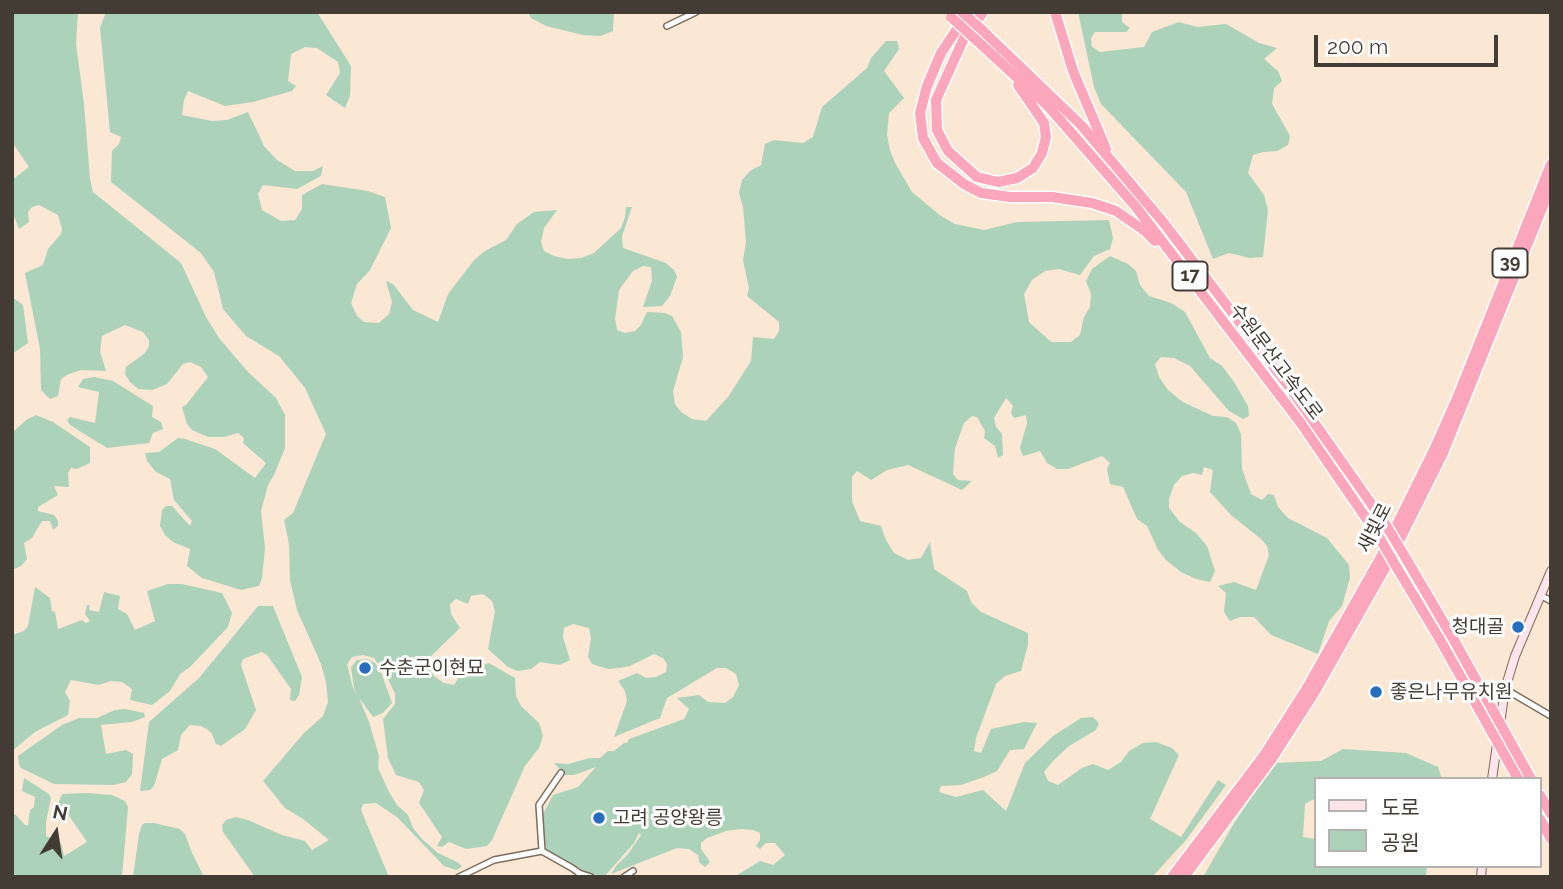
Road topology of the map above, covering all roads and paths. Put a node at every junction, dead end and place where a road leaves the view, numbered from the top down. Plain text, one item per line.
1 (696, 12) edge
2 (968, 12) edge
3 (983, 12) edge
4 (1055, 12) edge
5 (953, 14) edge
6 (667, 26) dead end
7 (978, 34) junction
8 (1002, 63) junction
9 (1110, 158) junction
10 (1551, 164) edge
11 (1551, 186) edge
12 (1187, 272) junction
13 (1467, 386) junction
14 (1551, 571) edge
15 (1540, 595) junction
16 (1551, 601) edge
17 (1505, 689) junction
18 (1551, 716) edge
19 (561, 773) dead end
20 (1492, 777) edge
21 (1517, 777) edge
22 (1530, 777) edge
23 (1238, 798) junction
24 (1542, 798) edge
25 (1551, 814) edge
26 (1542, 823) edge
27 (1551, 839) edge
28 (542, 851) junction
29 (633, 871) dead end
30 (579, 875) edge
31 (459, 877) edge
32 (591, 877) edge
33 (624, 877) edge
34 (1172, 877) edge
35 (1184, 877) edge

1 - 6 street
2 - 12 highway
3 - 8 highway
4 - 9 highway
5 - 7 highway, 수원문산고속도로 / 17, bridge
7 - 8 highway, 수원문산고속도로 / 17
7 - 9 highway, 수원문산고속도로 / 17
8 - 12 highway, 수원문산고속도로 / 17
9 - 22 highway, 수원문산고속도로 / 17, bridge
10 - 13 highway, 새빛로 / 39
11 - 13 highway, 새빛로 / 39
12 - 21 highway, 수원문산고속도로 / 17, bridge
13 - 23 highway, 새빛로 / 39
14 - 15 main road
15 - 16 street
15 - 17 main road
17 - 18 street
17 - 20 main road
19 - 28 street
23 - 34 highway, 새빛로 / 39
23 - 35 highway, 새빛로 / 39
24 - 25 highway
26 - 27 highway
28 - 30 street
28 - 31 street
29 - 33 street
30 - 32 street

